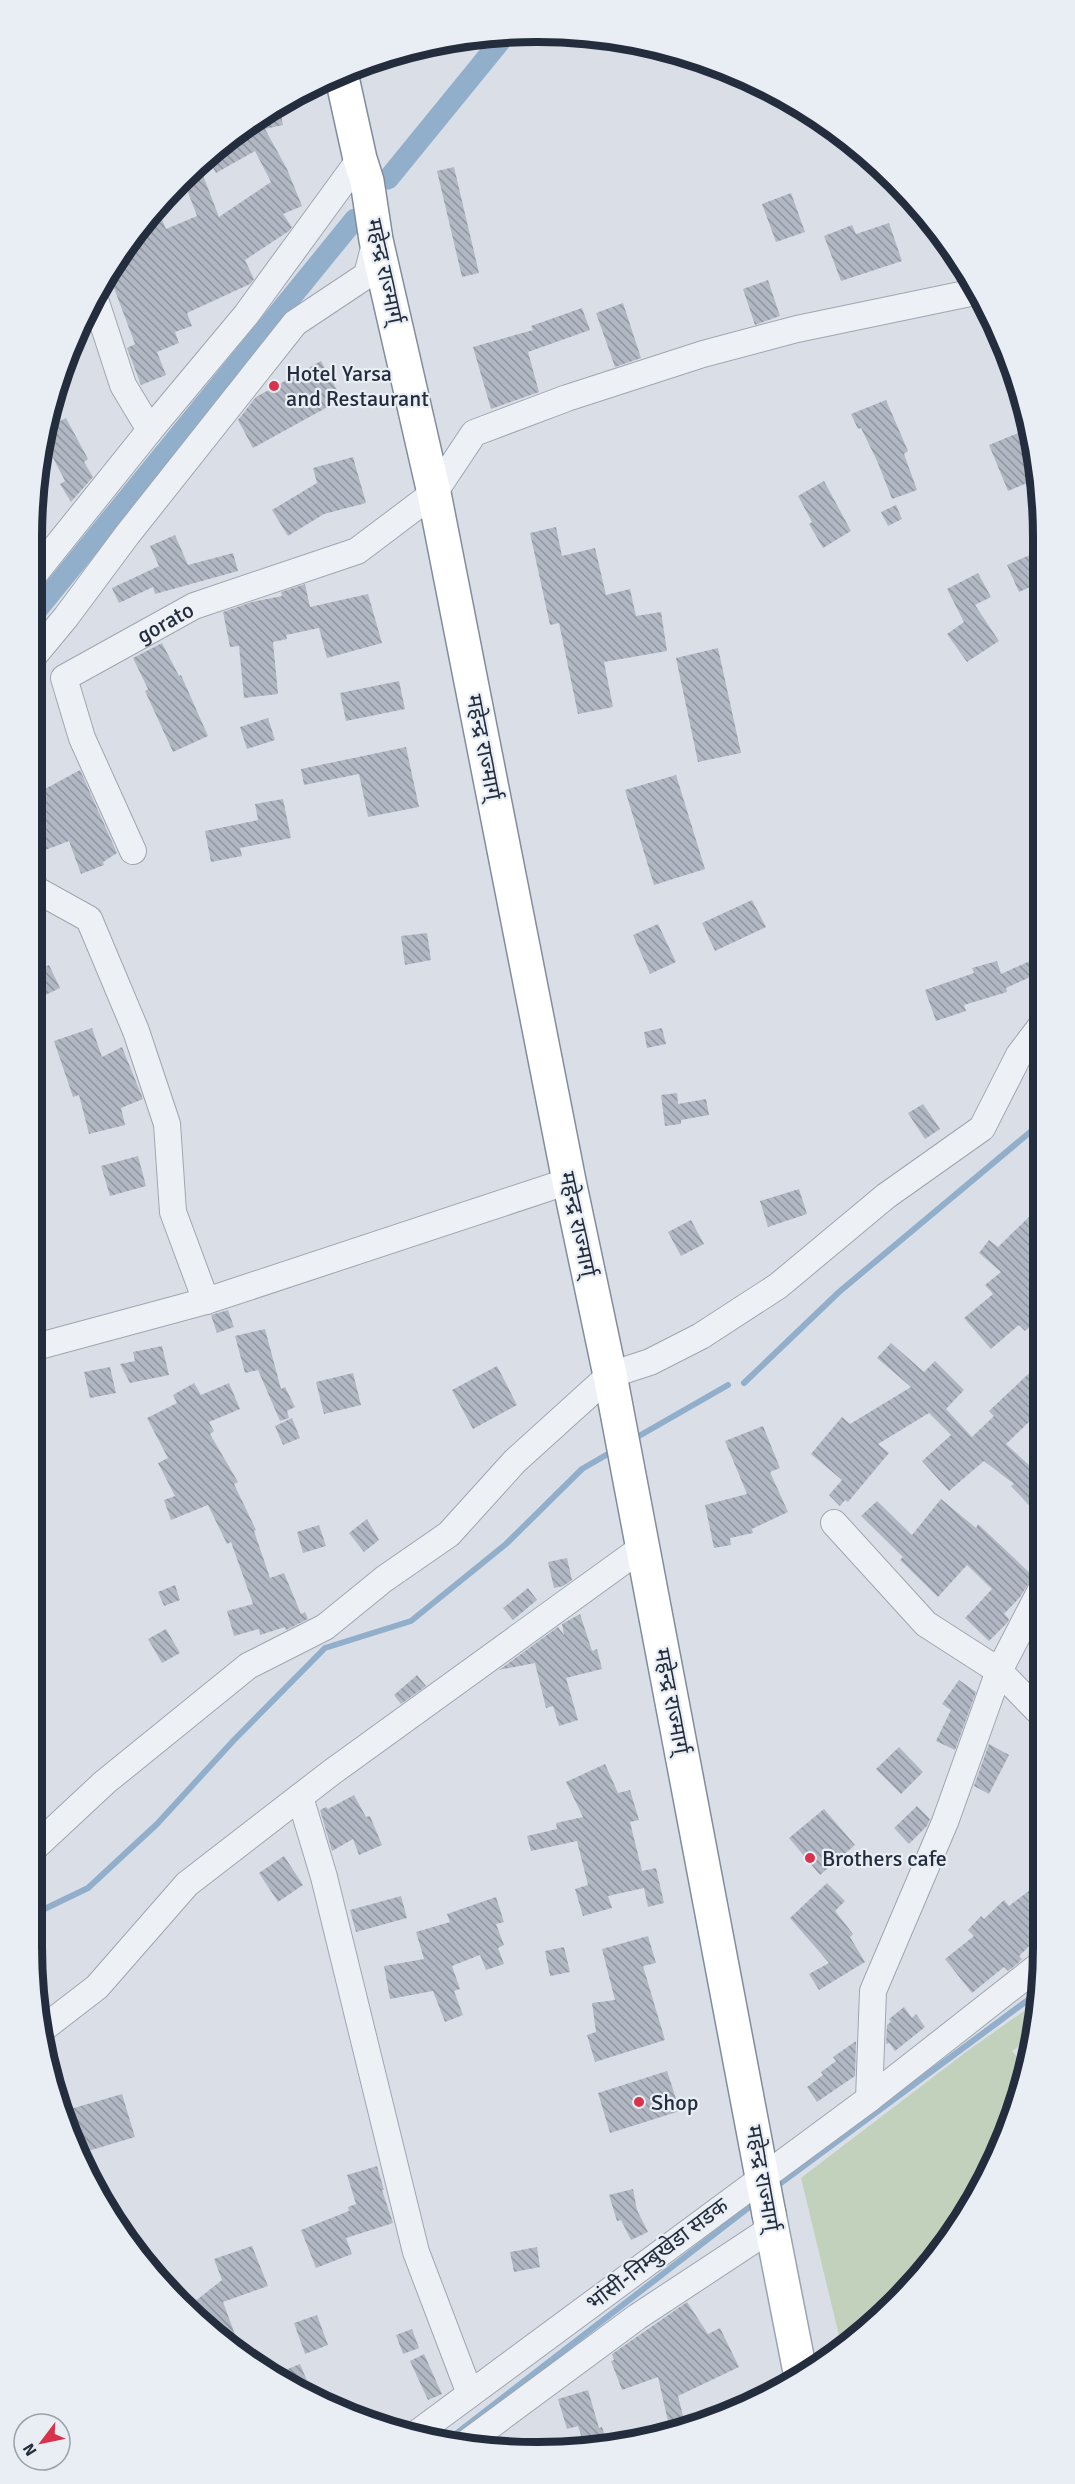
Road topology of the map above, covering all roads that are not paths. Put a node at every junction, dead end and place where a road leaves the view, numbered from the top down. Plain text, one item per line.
1 (343, 82) edge
2 (360, 159) junction
3 (376, 240) junction
4 (969, 293) edge
5 (98, 309) edge
6 (150, 430) junction
7 (434, 493) junction
8 (42, 565) edge
9 (42, 646) edge
10 (133, 851) dead end
11 (42, 893) edge
12 (1033, 1036) edge
13 (569, 1181) junction
14 (206, 1300) junction
15 (42, 1345) edge
16 (612, 1384) junction
17 (834, 1523) dead end
18 (643, 1547) junction
19 (1033, 1605) edge
20 (999, 1671) junction
21 (1033, 1706) edge
22 (300, 1797) junction
23 (42, 1841) edge
24 (1032, 1971) edge
25 (49, 2024) edge
26 (869, 2099) junction
27 (767, 2200) junction
28 (799, 2367) edge
29 (470, 2394) junction
30 (424, 2428) edge
31 (473, 2438) edge

1 - 2 main road, महेन्द्र राज्मार्ग्
2 - 3 main road, महेन्द्र राज्मार्ग्
2 - 6 street
3 - 7 main road, महेन्द्र राज्मार्ग्
3 - 9 street
4 - 7 street
5 - 6 street
6 - 8 street
7 - 10 street, gorato
7 - 13 main road, महेन्द्र राज्मार्ग्
11 - 14 street
12 - 16 street
13 - 14 street
13 - 16 main road, महेन्द्र राज्मार्ग्
14 - 15 street
16 - 18 main road, महेन्द्र राज्मार्ग्
16 - 23 street
17 - 20 street
18 - 22 street
18 - 27 main road, महेन्द्र राज्मार्ग्
19 - 20 street
20 - 21 street
20 - 26 street
22 - 25 street
22 - 29 street
24 - 26 street, भांसी-निम्बुखेडा सडक
26 - 27 street, भांसी-निम्बुखेडा सडक
27 - 28 main road, महेन्द्र राज्मार्ग्
27 - 29 street, भांसी-निम्बुखेडा सडक
27 - 31 street
29 - 30 street, भांसी-निम्बुखेडा सडक

